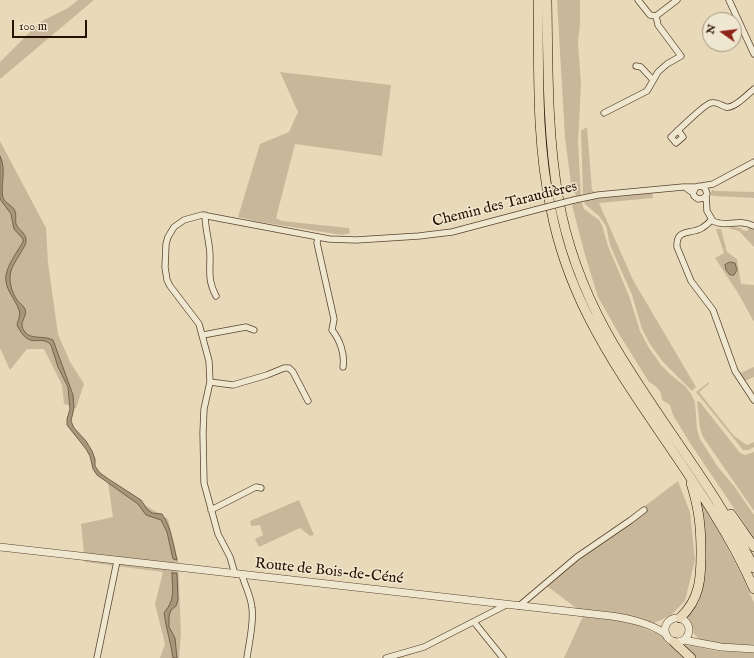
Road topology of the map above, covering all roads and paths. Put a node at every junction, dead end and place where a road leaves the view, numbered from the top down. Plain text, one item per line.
1 (538, 0) edge
2 (547, 0) edge
3 (638, 0) edge
4 (677, 0) edge
5 (729, 0) edge
6 (656, 16) junction
7 (754, 54) edge
8 (636, 66) dead end
9 (653, 80) junction
10 (754, 89) edge
11 (604, 113) dead end
12 (678, 130) dead end
13 (754, 162) edge
14 (713, 184) junction
15 (697, 189) junction
16 (706, 194) junction
17 (699, 200) junction
18 (705, 207) junction
19 (205, 216) junction
20 (711, 220) junction
21 (754, 226) edge
22 (318, 237) junction
23 (216, 296) dead end
24 (254, 330) dead end
25 (203, 335) junction
26 (343, 367) dead end
27 (210, 382) junction
28 (754, 400) edge
29 (308, 401) dead end
30 (686, 470) junction
31 (701, 476) junction
32 (261, 488) dead end
33 (211, 510) junction
34 (644, 510) dead end
35 (0, 547) edge
36 (754, 547) edge
37 (117, 561) junction
38 (754, 568) edge
39 (238, 575) junction
40 (754, 589) edge
41 (506, 605) junction
42 (518, 606) junction
43 (680, 618) junction
44 (474, 622) junction
45 (666, 624) junction
46 (654, 626) junction
47 (690, 631) junction
48 (666, 634) junction
49 (684, 640) junction
50 (674, 642) junction
51 (701, 644) junction
52 (754, 650) edge
53 (98, 658) edge
54 (247, 658) edge
55 (386, 658) edge
56 (503, 658) edge
57 (691, 658) edge

1 - 30 highway
2 - 31 highway
3 - 6 street
4 - 6 street
5 - 7 street
6 - 9 street
8 - 9 street
9 - 11 street
10 - 12 street
13 - 14 street, Chemin des Taraudières
14 - 15 street, Chemin des Taraudières
14 - 16 street, Chemin des Taraudières
15 - 16 street
15 - 17 street
15 - 22 street, Chemin des Taraudières, bridge
16 - 17 street, Chemin des Taraudières
16 - 18 street
17 - 18 street
18 - 20 street
19 - 22 street, Chemin des Taraudières
19 - 23 street
19 - 25 street, Chemin des Taraudières
20 - 21 street
20 - 28 street
22 - 26 street
24 - 25 street
25 - 27 street, Chemin des Taraudières
27 - 29 street
27 - 33 street, Chemin des Taraudières
30 - 40 highway
30 - 43 highway
31 - 36 highway
31 - 38 highway
32 - 33 street
33 - 39 street, Chemin des Taraudières
34 - 42 street
35 - 37 street, Route de Bois-de-Céné
37 - 39 street, Route de Bois-de-Céné
37 - 53 street
39 - 41 street, Route de Bois-de-Céné
39 - 54 street, Chemin des Taraudières
41 - 42 street, Route de Bois-de-Céné
41 - 44 street
42 - 46 street, Route de Bois-de-Céné
43 - 45 street
43 - 47 street
44 - 55 street
44 - 56 street
45 - 46 street
45 - 48 street
46 - 48 street
47 - 49 street
47 - 51 street
48 - 50 street
49 - 50 street
49 - 51 street
50 - 57 highway
51 - 52 street

